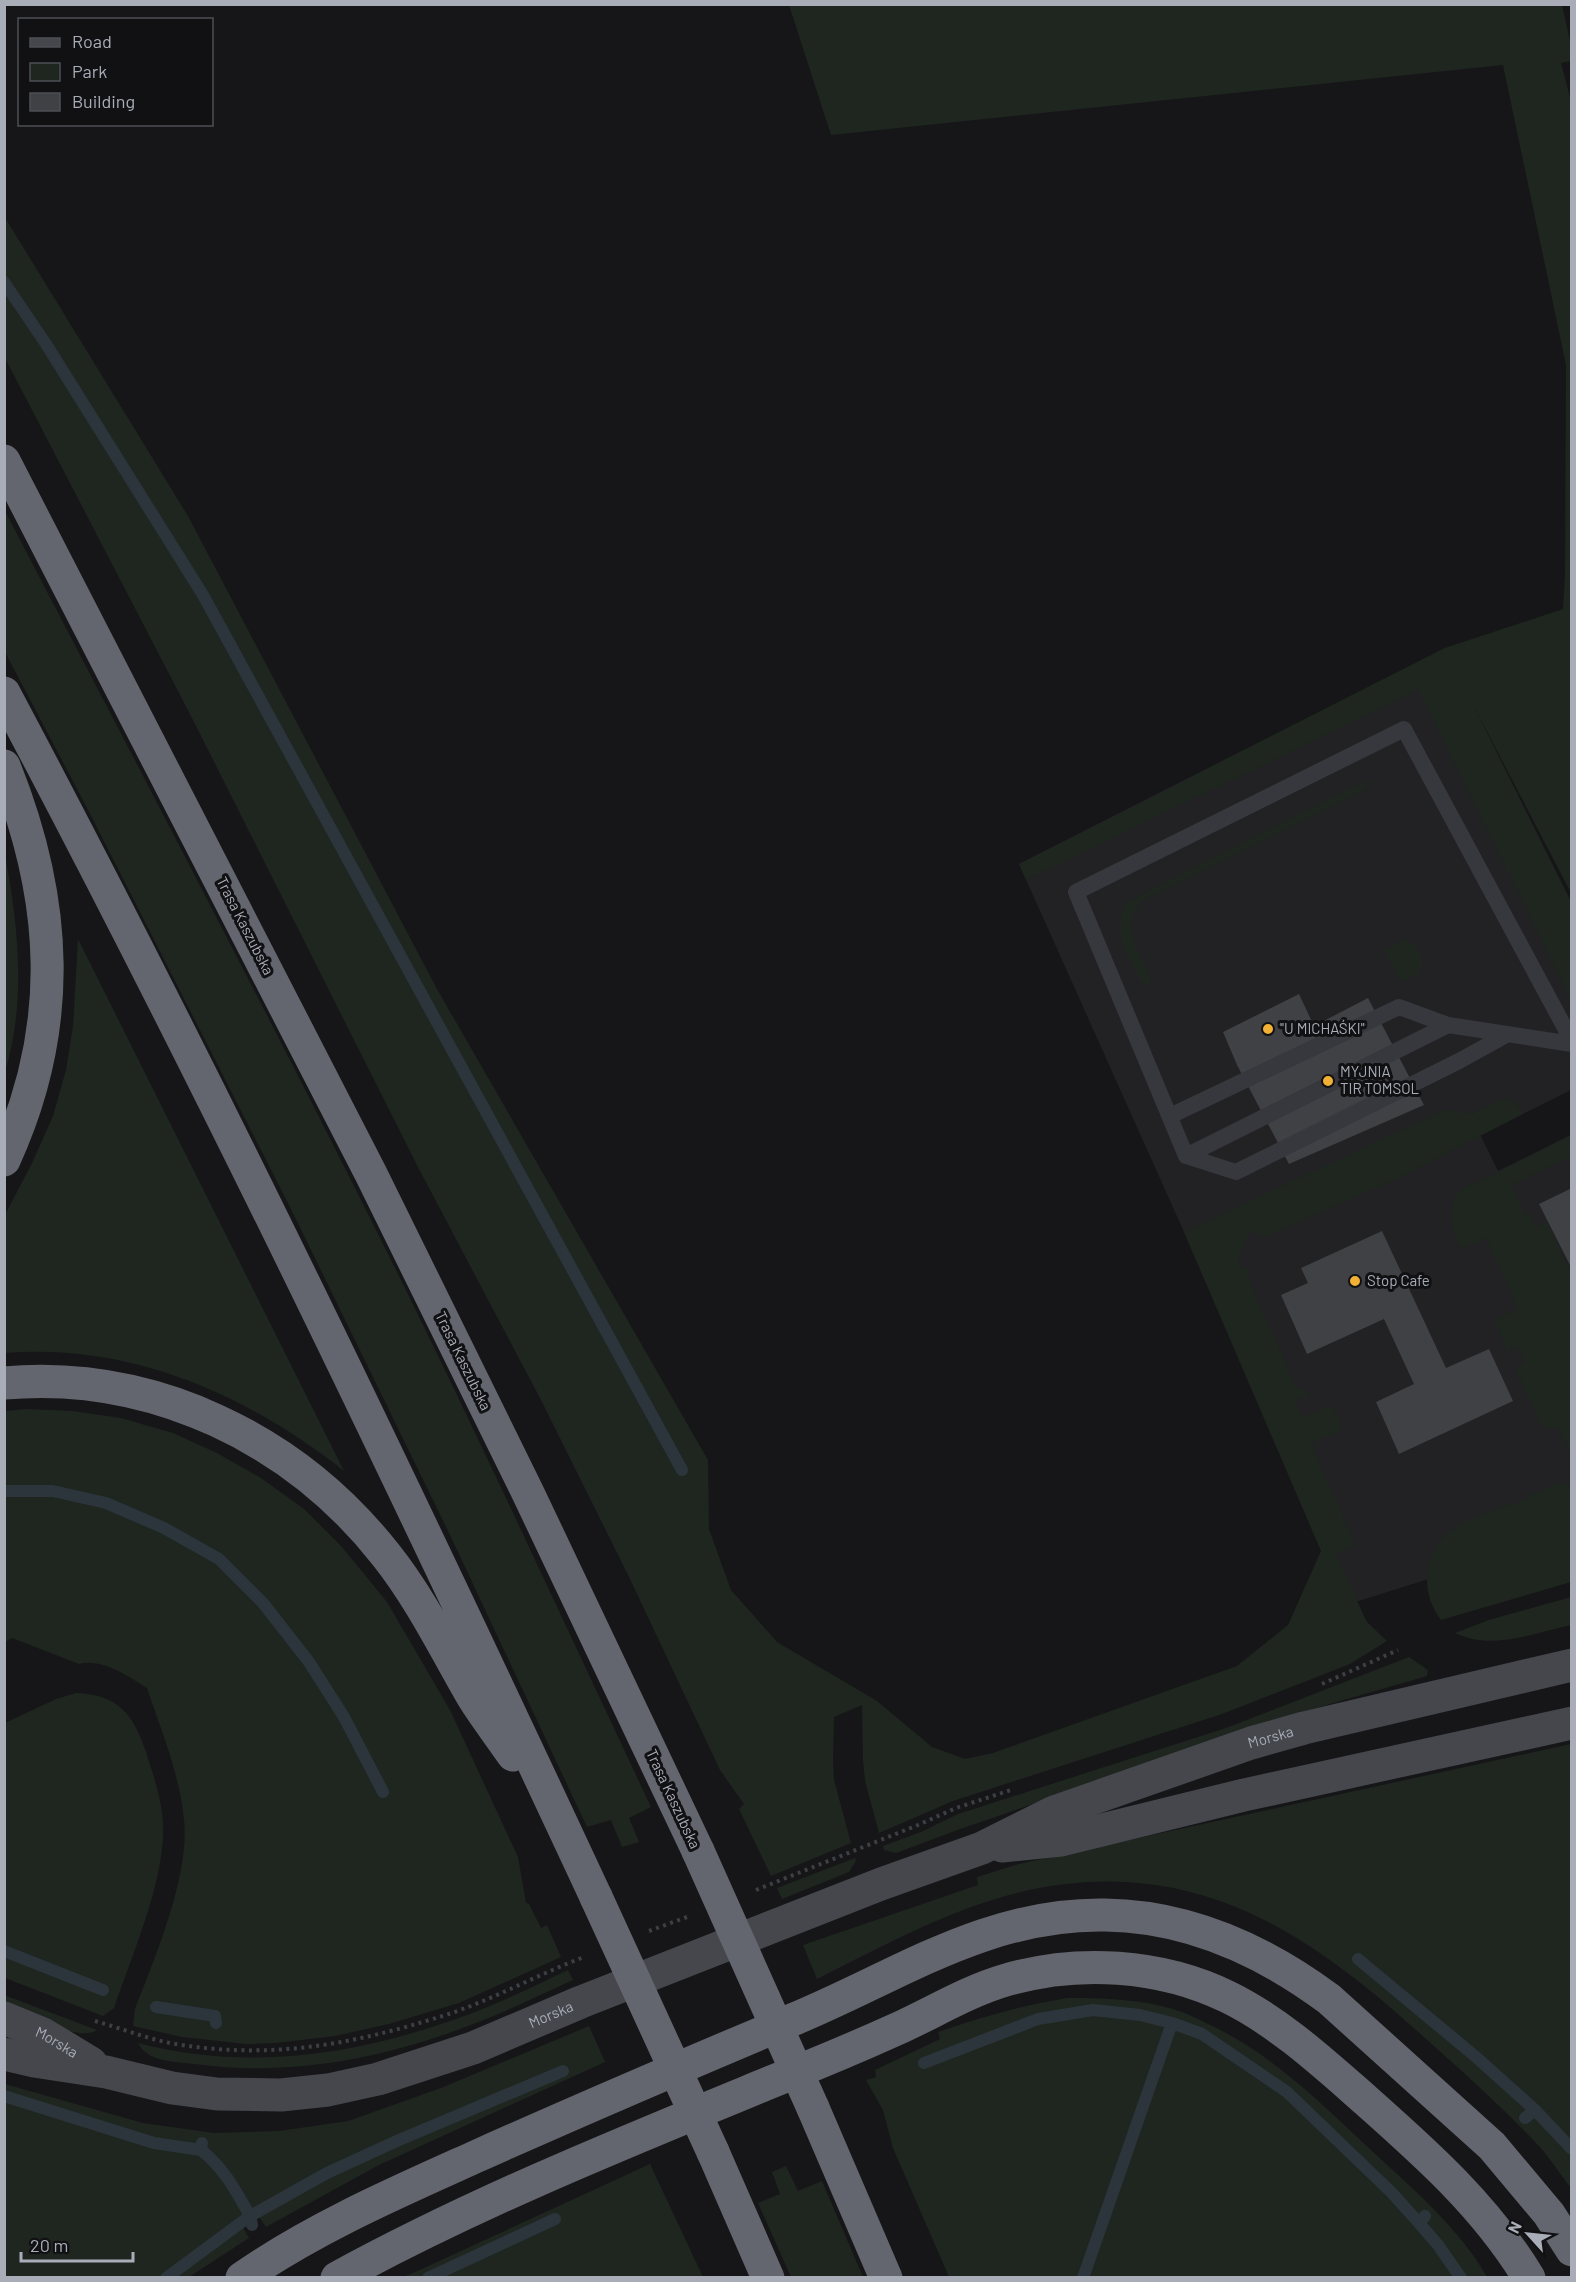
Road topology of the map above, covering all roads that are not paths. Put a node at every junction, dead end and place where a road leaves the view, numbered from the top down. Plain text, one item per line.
1 (4, 461) edge
2 (4, 693) edge
3 (4, 766) edge
4 (1448, 1025) junction
5 (1508, 1034) junction
6 (1572, 1043) edge
7 (1170, 1116) junction
8 (1186, 1156) junction
9 (4, 1160) edge
10 (4, 1383) edge
11 (1572, 1665) edge
12 (1572, 1723) edge
13 (569, 1838) junction
14 (982, 1848) junction
15 (4, 2018) edge
16 (4, 2054) edge
17 (106, 2072) junction
18 (1572, 2250) edge
19 (242, 2277) edge
20 (337, 2277) edge
21 (768, 2277) edge
22 (886, 2277) edge
23 (1528, 2277) edge

1 - 22 highway, Trasa Kaszubska, bridge
2 - 13 highway
3 - 9 highway
4 - 5 lane
4 - 7 lane
4 - 8 lane
5 - 6 lane
5 - 8 lane
6 - 7 lane
7 - 8 lane
10 - 13 highway
11 - 14 main road, Morska
12 - 14 main road, Morska
13 - 21 highway, bridge
14 - 17 main road, Morska
15 - 17 main road, Morska
16 - 17 main road, Morska
18 - 19 highway
20 - 23 highway

